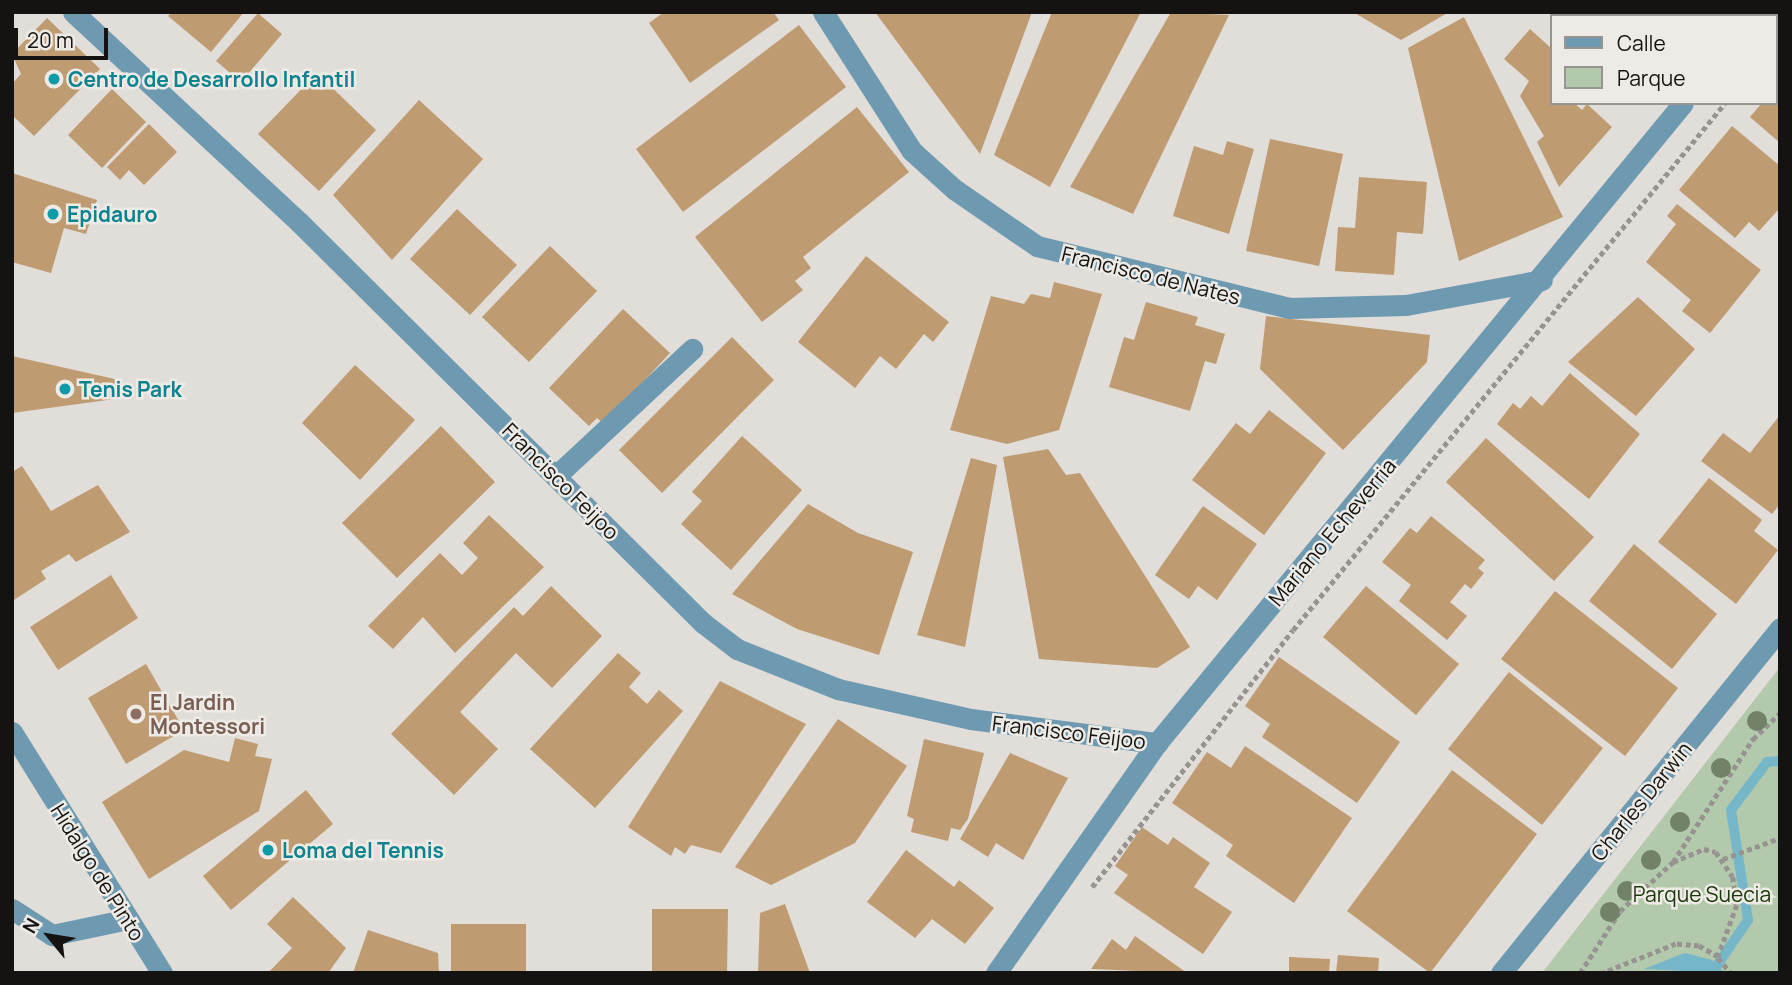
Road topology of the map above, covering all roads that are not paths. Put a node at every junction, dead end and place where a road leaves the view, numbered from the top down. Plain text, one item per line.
1 (73, 12) edge
2 (822, 12) edge
3 (1681, 105) edge
4 (1542, 279) junction
5 (692, 349) dead end
6 (557, 475) junction
7 (1780, 628) edge
8 (12, 732) edge
9 (1157, 743) junction
10 (12, 754) edge
11 (34, 772) junction
12 (12, 909) edge
13 (128, 919) junction
14 (162, 973) edge
15 (996, 973) edge
16 (1501, 973) edge

1 - 6 street, Francisco Feijoo
2 - 4 street, Francisco de Nates
3 - 4 street, Mariano Echeverria
4 - 9 street, Mariano Echeverria
5 - 6 street
6 - 9 street, Francisco Feijoo
7 - 16 street, Charles Darwin
8 - 11 street, Hidalgo de Pinto
9 - 15 street, Mariano Echeverria
10 - 11 street, Hidalgo de Pinto
11 - 13 street, Hidalgo de Pinto
12 - 13 street
13 - 14 street, Hidalgo de Pinto

